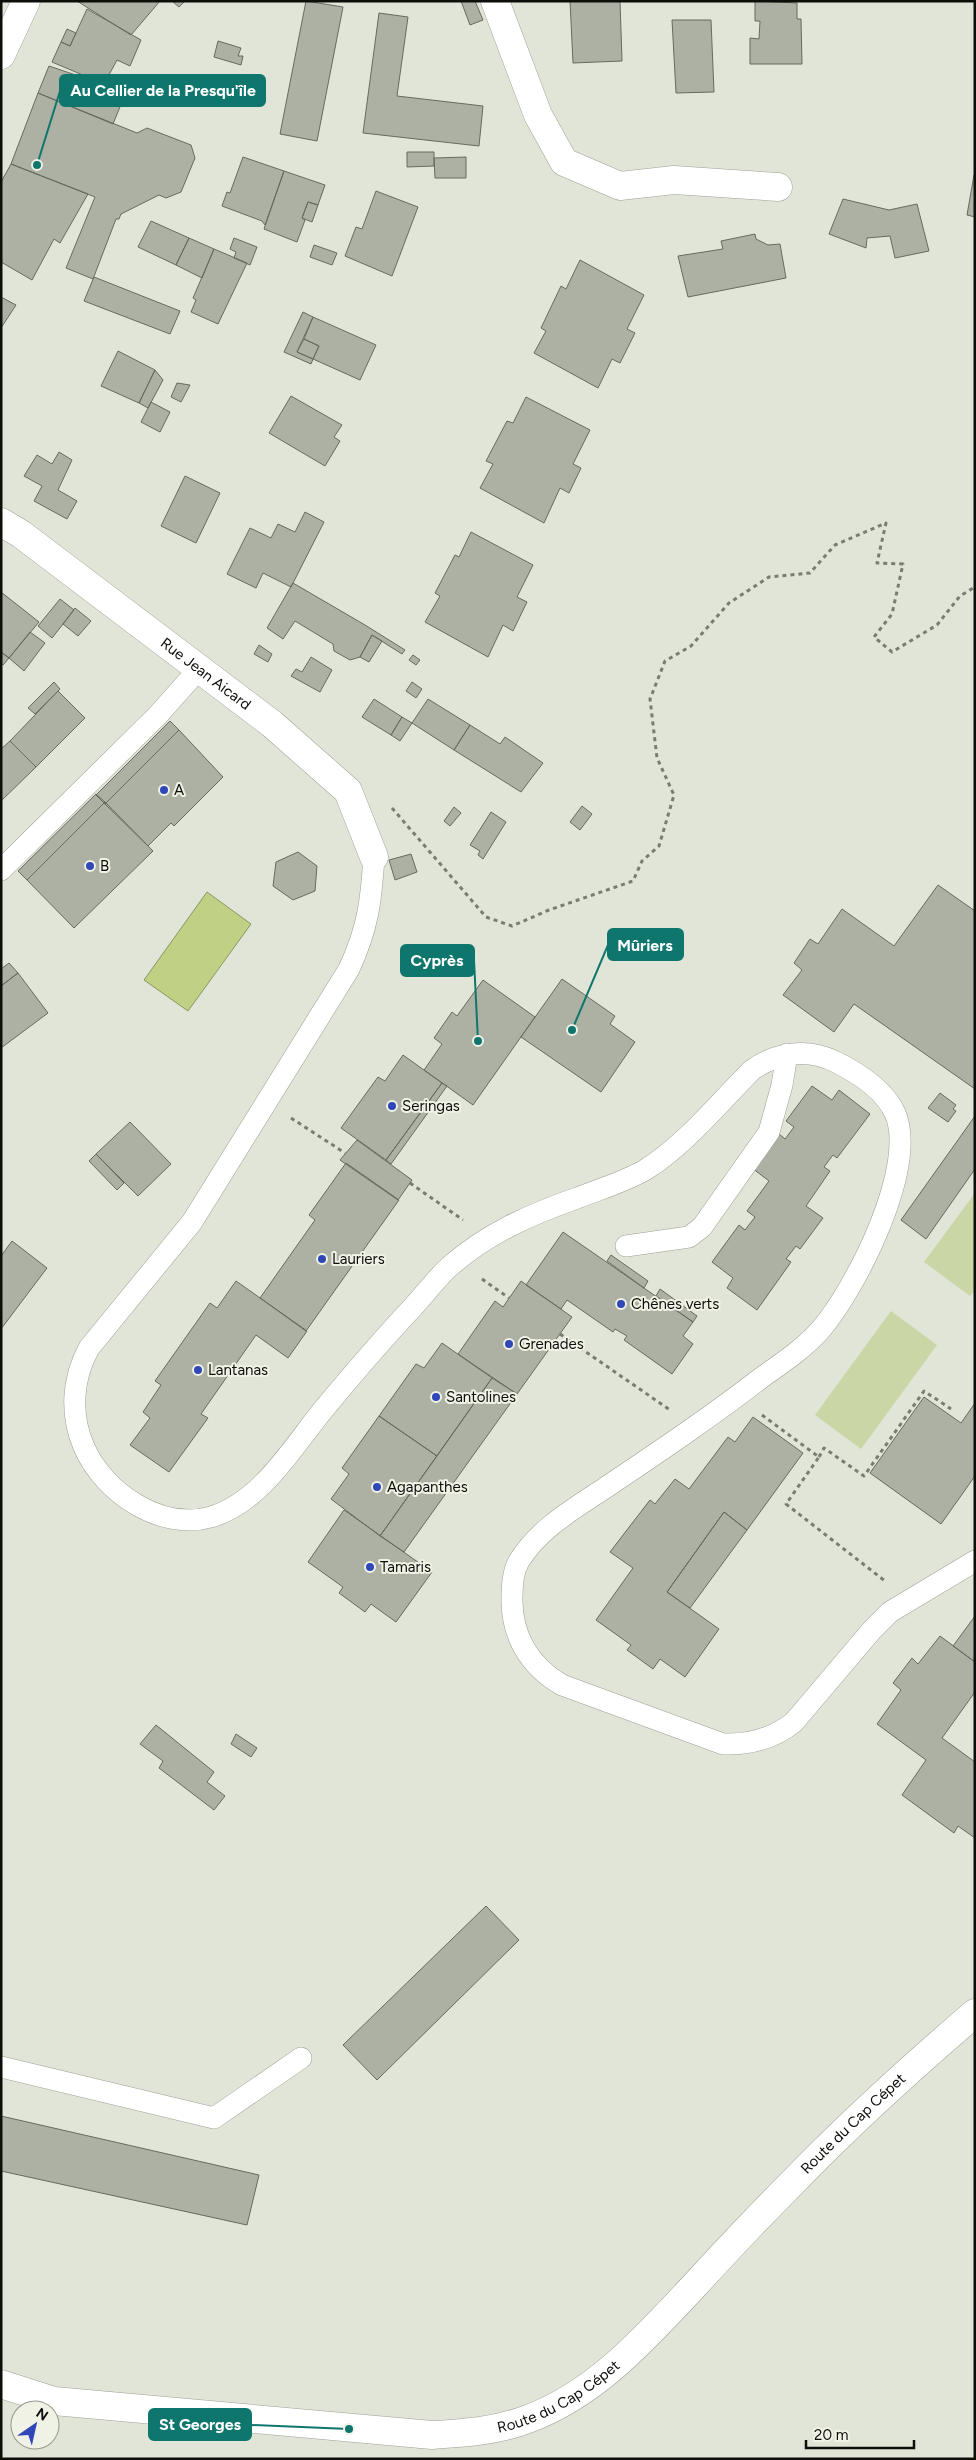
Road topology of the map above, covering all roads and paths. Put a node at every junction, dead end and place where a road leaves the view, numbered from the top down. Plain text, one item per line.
1 (26, 1) edge
2 (495, 1) edge
3 (1, 55) edge
4 (778, 187) dead end
5 (1, 522) edge
6 (975, 587) edge
7 (198, 670) junction
8 (348, 791) junction
9 (374, 857) joint
10 (1, 870) edge
11 (787, 1054) junction
12 (266, 1101) junction
13 (345, 1153) dead end
14 (410, 1183) dead end
15 (489, 1238) junction
16 (626, 1246) dead end
17 (560, 1334) dead end
18 (737, 1396) junction
19 (951, 1409) dead end
20 (695, 1427) junction
21 (819, 1457) junction
22 (975, 1561) edge
23 (908, 1599) junction
24 (975, 2013) edge
25 (301, 2058) dead end
26 (1, 2067) edge
27 (1, 2384) edge

1 - 3 street
2 - 4 street
5 - 7 street, Rue Jean Aicard
6 - 8 path
7 - 8 street, Rue Jean Aicard
7 - 10 lane
8 - 9 street, Rue Jean Aicard
9 - 12 lane
11 - 15 lane
11 - 16 lane
11 - 18 lane
12 - 13 path
12 - 15 lane
14 - 15 path
17 - 20 path
18 - 20 lane
18 - 21 path
19 - 21 path
20 - 23 lane
21 - 23 path
22 - 23 lane
24 - 27 street, Route du Cap Cépet
25 - 26 lane

